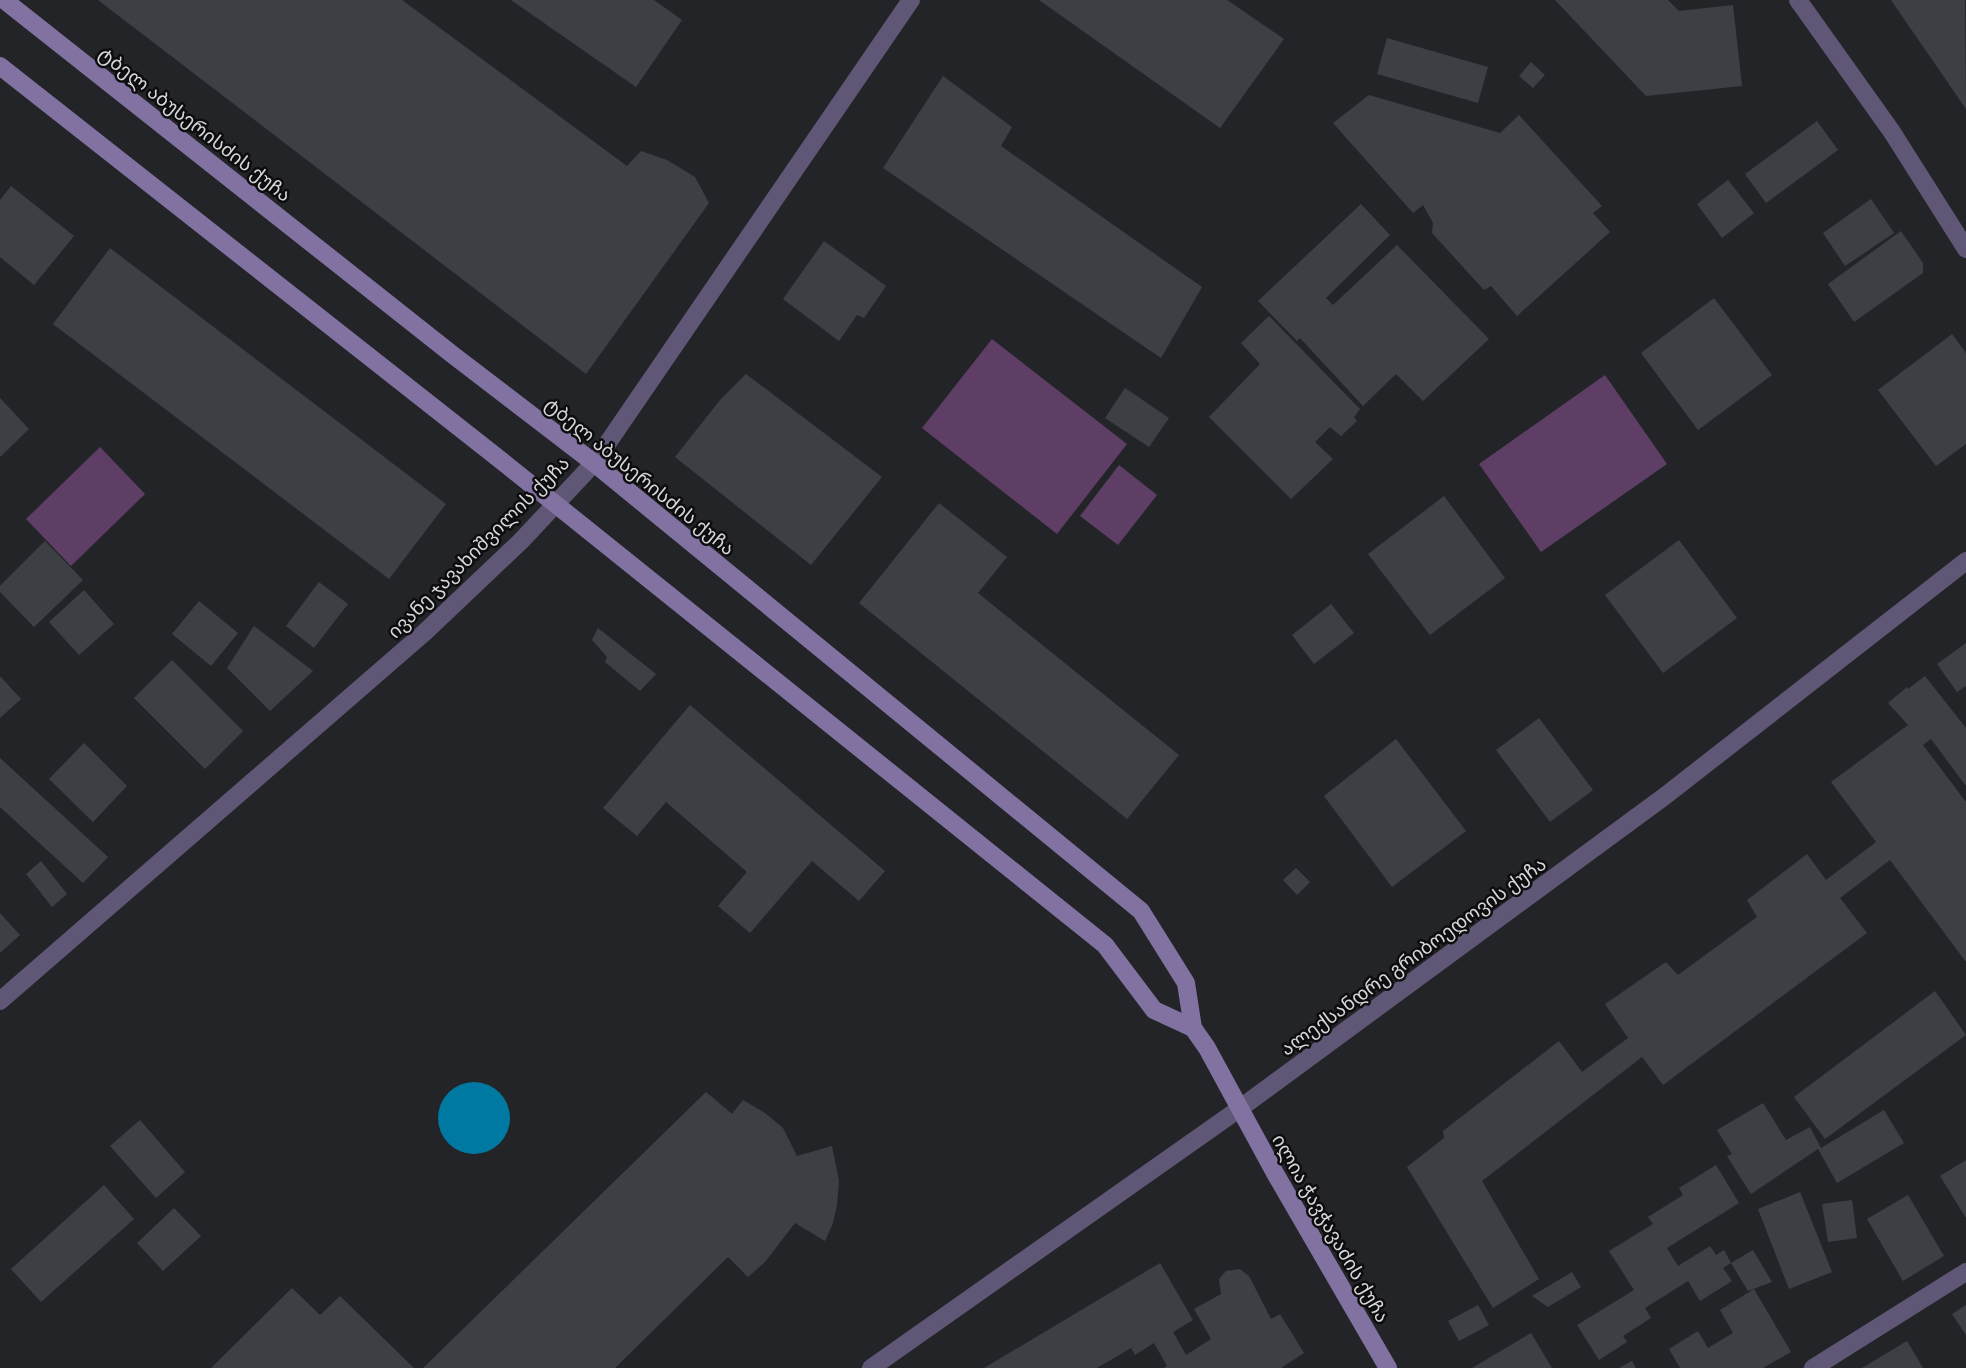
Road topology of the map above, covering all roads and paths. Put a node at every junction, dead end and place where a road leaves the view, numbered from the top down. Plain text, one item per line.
1 (4, 0) edge
2 (912, 0) edge
3 (1798, 0) edge
4 (0, 66) edge
5 (1966, 249) edge
6 (594, 463) junction
7 (556, 504) junction
8 (1966, 561) edge
9 (0, 1001) edge
10 (1193, 1028) junction
11 (1239, 1109) junction
12 (1966, 1272) edge
13 (871, 1368) edge
14 (1388, 1368) edge
15 (1813, 1368) edge

1 - 6 main road, ტბელ აბუსერისძის ქუჩა
2 - 6 street, ივანე ჯავახიშვილის ქუჩა
3 - 5 street
4 - 7 main road
6 - 7 street, ივანე ჯავახიშვილის ქუჩა
6 - 10 main road, ტბელ აბუსერისძის ქუჩა
7 - 9 street, ივანე ჯავახიშვილის ქუჩა
7 - 10 main road
8 - 11 street, ალექსანდრე გრიბოედოვის ქუჩა
10 - 11 main road, ტბელ აბუსერისძის ქუჩა
11 - 13 street, ალექსანდრე გრიბოედოვის ქუჩა
11 - 14 main road, ილია ჭავჭავაძის ქუჩა
12 - 15 street

